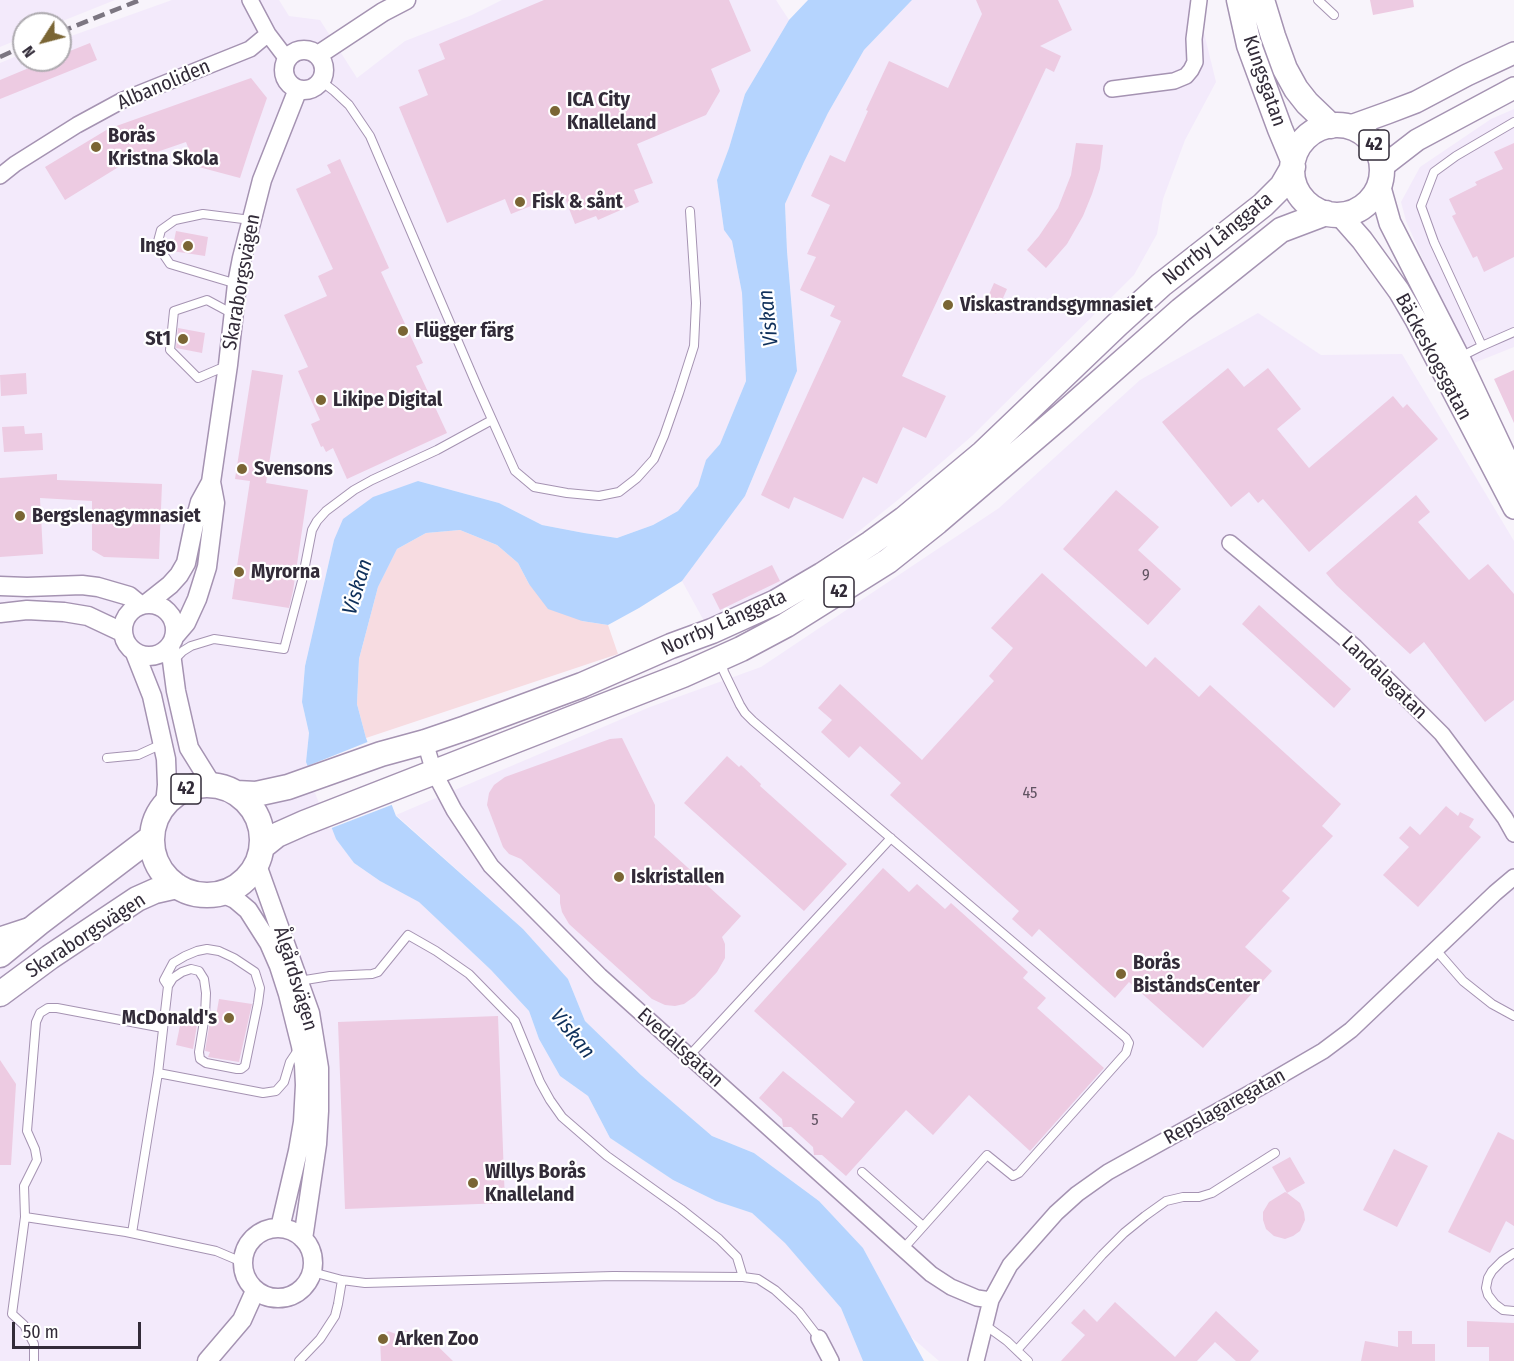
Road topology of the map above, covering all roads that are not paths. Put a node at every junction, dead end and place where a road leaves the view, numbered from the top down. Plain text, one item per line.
1 (250, 0) edge
2 (405, 0) edge
3 (1199, 0) edge
4 (1239, 0) edge
5 (1262, 0) edge
6 (1318, 0) edge
7 (1334, 15) dead end
8 (268, 34) junction
9 (1514, 53) edge
10 (318, 54) junction
11 (287, 59) junction
12 (321, 81) junction
13 (1514, 88) edge
14 (297, 89) junction
15 (1112, 89) dead end
16 (1514, 123) edge
17 (1339, 126) junction
18 (1293, 164) junction
19 (0, 176) edge
20 (1381, 176) junction
21 (690, 211) dead end
22 (1333, 214) junction
23 (251, 220) junction
24 (237, 284) junction
25 (234, 314) junction
26 (1514, 332) edge
27 (1482, 346) junction
28 (1459, 358) junction
29 (228, 364) junction
30 (1439, 367) junction
31 (492, 420) junction
32 (1514, 475) edge
33 (211, 482) junction
34 (1514, 508) edge
35 (1230, 543) dead end
36 (0, 586) edge
37 (143, 605) junction
38 (0, 613) edge
39 (122, 632) junction
40 (172, 649) junction
41 (135, 653) junction
42 (720, 658) junction
43 (425, 742) junction
44 (162, 744) junction
45 (107, 758) dead end
46 (434, 772) junction
47 (212, 785) junction
48 (236, 793) junction
49 (165, 804) junction
50 (1514, 834) edge
51 (152, 837) junction
52 (891, 838) junction
53 (260, 856) junction
54 (1514, 877) edge
55 (177, 886) junction
56 (222, 893) junction
57 (39, 923) junction
58 (0, 935) edge
59 (1436, 950) junction
60 (0, 955) edge
61 (299, 981) junction
62 (168, 986) junction
63 (0, 994) edge
64 (1514, 1016) edge
65 (163, 1028) junction
66 (301, 1046) junction
67 (689, 1056) junction
68 (158, 1072) junction
69 (1275, 1153) dead end
70 (862, 1172) dead end
71 (25, 1217) junction
72 (924, 1226) junction
73 (280, 1228) junction
74 (132, 1233) junction
75 (303, 1239) junction
76 (903, 1249) junction
77 (1514, 1252) edge
78 (242, 1262) junction
79 (312, 1272) junction
80 (743, 1277) junction
81 (342, 1280) junction
82 (255, 1291) junction
83 (991, 1300) junction
84 (1514, 1311) edge
85 (985, 1325) junction
86 (819, 1338) joint
87 (1017, 1350) junction
88 (34, 1361) edge
89 (207, 1361) edge
90 (299, 1361) edge
91 (831, 1361) edge
92 (976, 1361) edge
93 (1028, 1361) edge

1 - 8 street
2 - 10 street
3 - 15 street
4 - 18 main road, Kungsgatan
5 - 17 main road, Kungsgatan / 42
6 - 7 lane
8 - 11 street
8 - 19 street, Albanoliden
9 - 17 main road
10 - 11 street
10 - 12 street
11 - 14 street
12 - 14 street
12 - 31 lane
13 - 20 main road
14 - 23 street, Skaraborgsvägen
16 - 27 lane
17 - 18 main road, 42
17 - 20 main road, 42
18 - 22 main road
18 - 43 main road, Norrby Långgata / 42
20 - 22 main road, 42
20 - 28 main road, Bäckeskogsgatan
21 - 31 lane
22 - 30 main road, Bäckeskogsgatan
22 - 42 main road, Norrby Långgata / 42
23 - 24 street, Skaraborgsvägen
23 - 24 lane
24 - 25 street, Skaraborgsvägen
25 - 29 street, Skaraborgsvägen
25 - 29 lane
26 - 27 lane
27 - 28 lane
28 - 30 lane
28 - 32 main road, Bäckeskogsgatan
29 - 33 street, Skaraborgsvägen
30 - 34 main road, Bäckeskogsgatan
31 - 40 lane
33 - 37 street, Skaraborgsvägen
33 - 40 street, Skaraborgsvägen
35 - 50 street, Landalagatan
36 - 37 street
37 - 39 street
37 - 40 street
38 - 39 street
39 - 41 street
40 - 41 street
40 - 47 street
41 - 44 street
42 - 46 main road, Norrby Långgata / 42
42 - 52 lane
43 - 46 street, Evedalsgatan
43 - 48 main road, Norrby Långgata / 42
44 - 45 lane
44 - 49 street
46 - 53 main road, Norrby Långgata / 42
46 - 67 street, Evedalsgatan
47 - 48 main road, 42
47 - 49 main road, 42
48 - 53 main road, 42
49 - 51 main road, 42
51 - 55 main road
51 - 57 main road, Skaraborgsvägen
52 - 67 lane
52 - 72 lane
53 - 56 main road, 42
53 - 61 street, Ålgårdsvägen
54 - 59 street, Repslagaregatan
55 - 56 main road
55 - 63 main road, Skaraborgsvägen
56 - 66 street, Ålgårdsvägen
57 - 58 street
57 - 60 main road, Skaraborgsvägen
59 - 64 lane
59 - 83 street, Repslagaregatan
61 - 75 street, Ålgårdsvägen
61 - 80 lane
62 - 62 lane
62 - 65 lane
65 - 68 lane
65 - 71 lane
66 - 68 lane
66 - 73 street, Ålgårdsvägen
67 - 76 street, Evedalsgatan
68 - 74 lane
69 - 87 lane
70 - 72 lane
71 - 74 lane
71 - 88 lane
72 - 76 lane
73 - 75 street
73 - 78 street
74 - 78 lane
75 - 79 street
76 - 83 street, Evedalsgatan
77 - 84 lane
78 - 82 street
79 - 81 lane
79 - 82 street
80 - 81 lane
80 - 86 lane
81 - 90 lane
82 - 89 street
83 - 85 street, Repslagaregatan
85 - 87 lane
85 - 92 street, Repslagaregatan
86 - 91 street
87 - 93 lane

